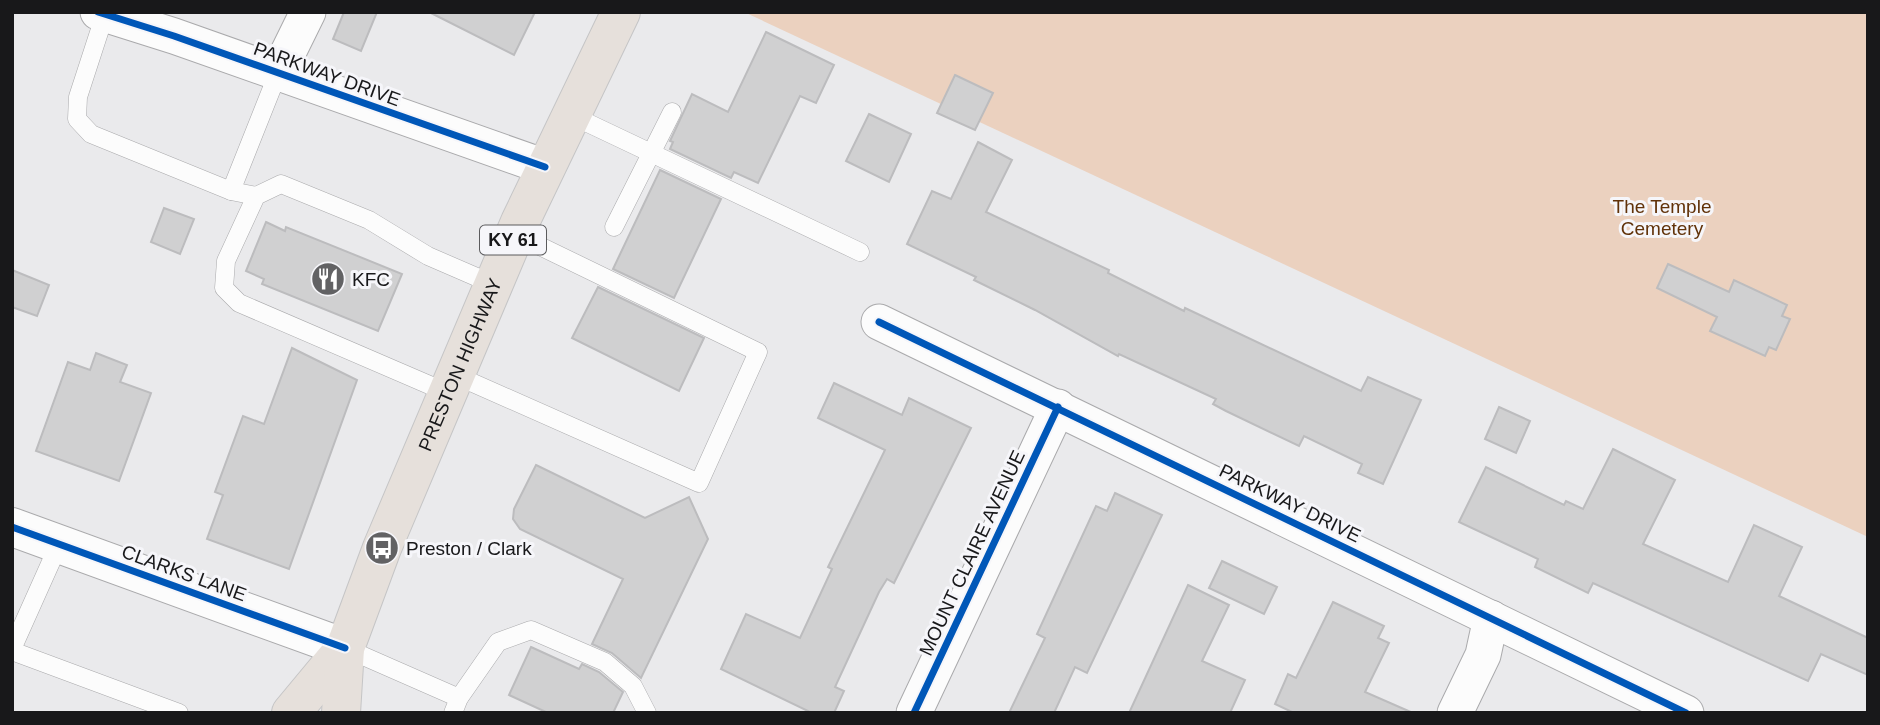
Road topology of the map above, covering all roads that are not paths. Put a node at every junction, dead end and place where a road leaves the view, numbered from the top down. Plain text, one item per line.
1 (307, 12) edge
2 (621, 12) edge
3 (102, 13) edge
4 (278, 73) junction
5 (672, 112) dead end
6 (573, 116) junction
7 (650, 153) junction
8 (545, 167) junction
9 (231, 191) junction
10 (256, 196) junction
11 (614, 227) dead end
12 (515, 234) junction
13 (860, 252) dead end
14 (495, 285) junction
15 (879, 322) dead end
16 (452, 384) junction
17 (1058, 407) junction
18 (12, 527) edge
19 (59, 544) junction
20 (1491, 618) junction
21 (345, 648) junction
22 (12, 650) edge
23 (456, 705) edge
24 (179, 713) edge
25 (290, 713) edge
26 (341, 713) edge
27 (646, 713) edge
28 (914, 713) edge
29 (1455, 713) edge
30 (1686, 713) edge

1 - 4 street
2 - 6 main road, PRESTON HIGHWAY / KY 61
3 - 4 street, PARKWAY DRIVE
3 - 9 lane
4 - 8 street, PARKWAY DRIVE
4 - 9 lane
5 - 7 lane
6 - 7 lane
6 - 8 main road, PRESTON HIGHWAY / KY 61
7 - 11 lane
7 - 13 lane
8 - 12 main road, PRESTON HIGHWAY / KY 61
9 - 10 lane
10 - 14 lane
10 - 16 lane
12 - 14 main road, PRESTON HIGHWAY / KY 61
12 - 16 lane
14 - 16 main road, PRESTON HIGHWAY / KY 61
15 - 17 street, PARKWAY DRIVE
16 - 21 main road, PRESTON HIGHWAY / KY 61
17 - 20 street, PARKWAY DRIVE
17 - 28 street, MOUNT CLAIRE AVENUE
18 - 19 street, CLARKS LANE
19 - 21 street, CLARKS LANE
19 - 22 lane
20 - 29 street
20 - 30 street, PARKWAY DRIVE
21 - 23 lane
21 - 25 main road, KY 61
21 - 26 main road, KY 61
22 - 24 lane
23 - 27 lane

